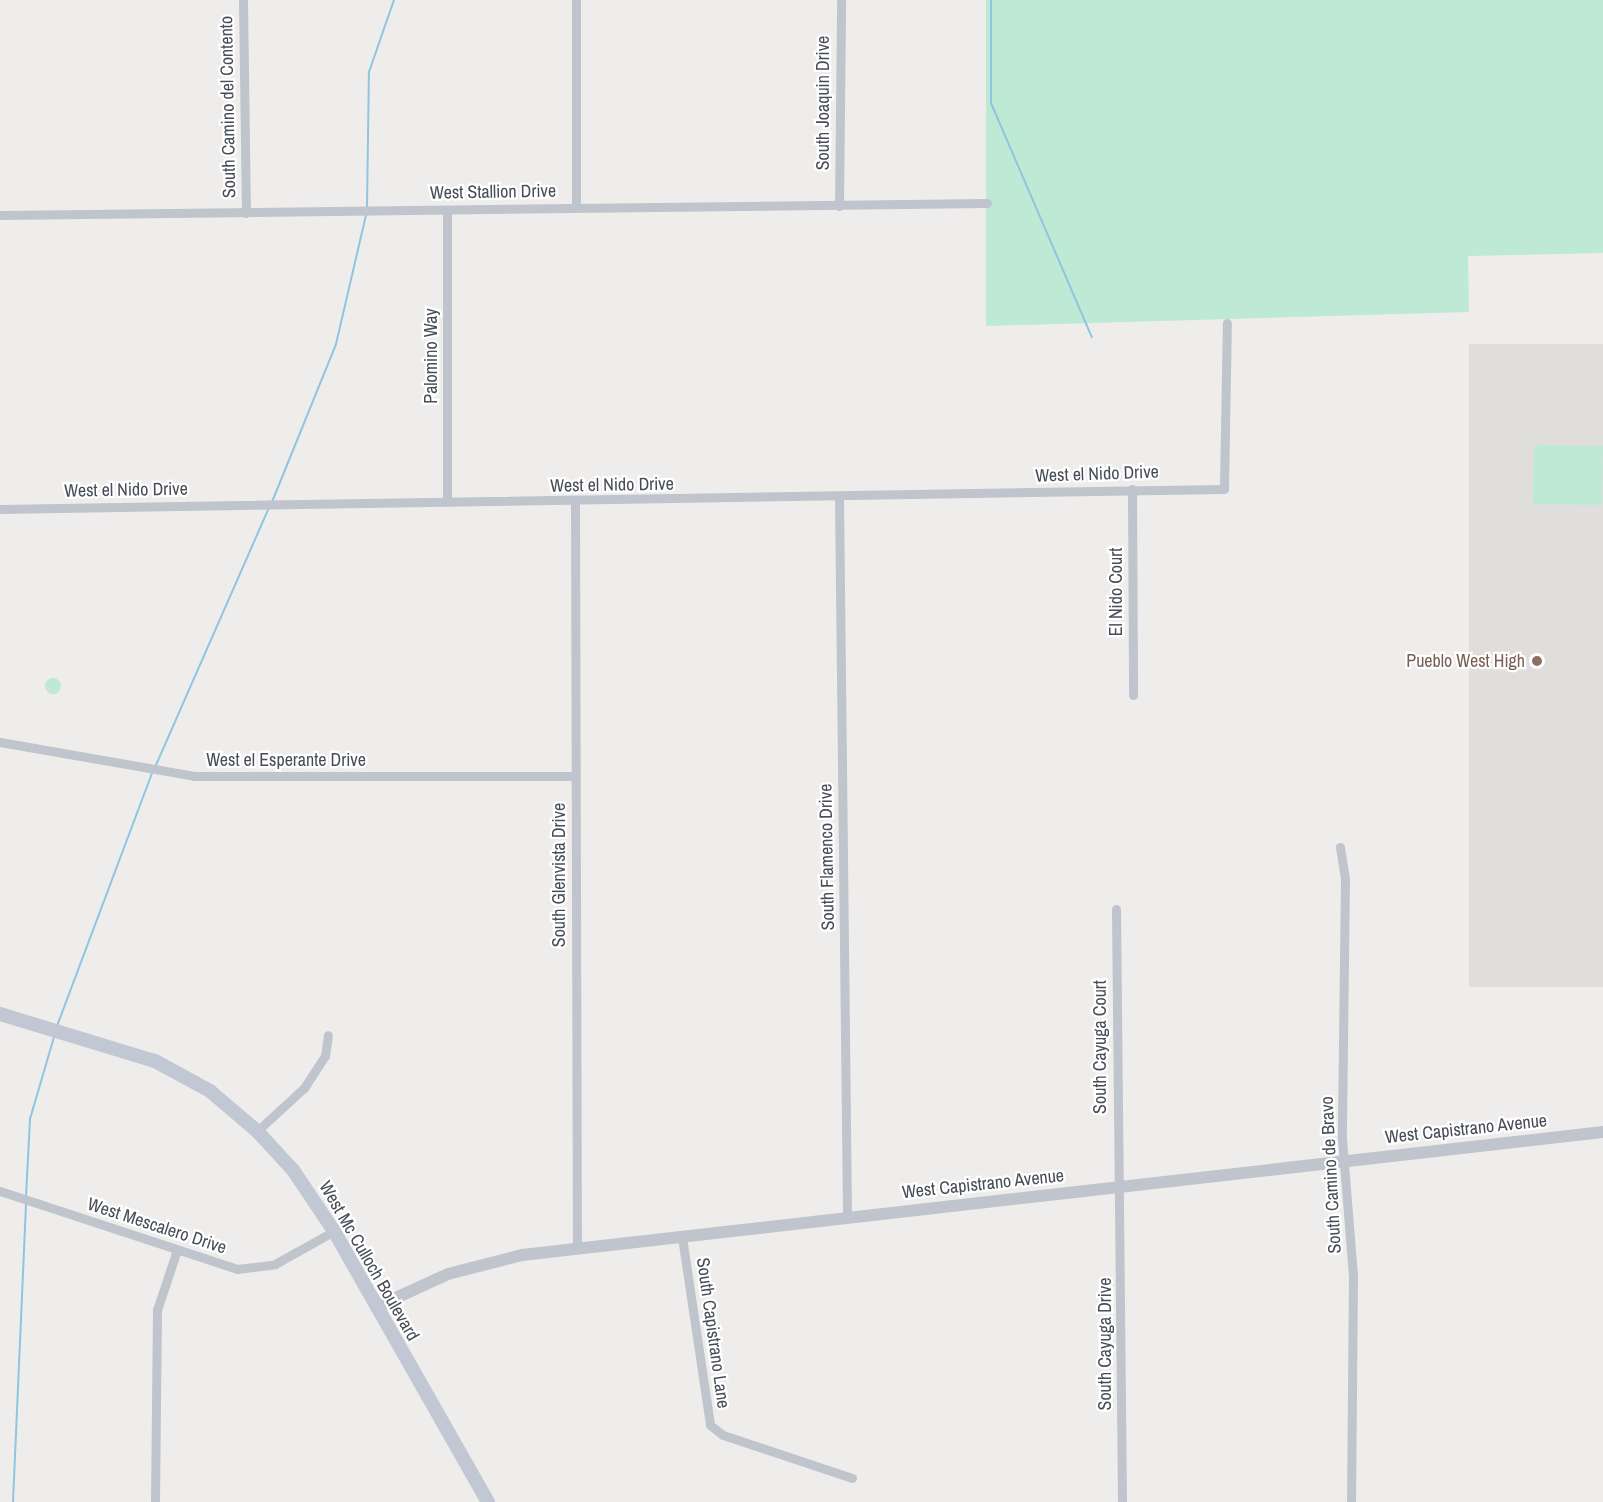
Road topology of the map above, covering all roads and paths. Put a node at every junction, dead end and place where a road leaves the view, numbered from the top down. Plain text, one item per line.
1 (243, 0) edge
2 (576, 0) edge
3 (841, 0) edge
4 (987, 203) dead end
5 (839, 206) junction
6 (576, 207) junction
7 (447, 210) junction
8 (246, 213) junction
9 (0, 215) edge
10 (1227, 323) dead end
11 (1132, 489) junction
12 (839, 498) junction
13 (447, 502) junction
14 (575, 503) junction
15 (0, 509) edge
16 (1133, 695) dead end
17 (0, 742) edge
18 (574, 776) junction
19 (1340, 847) dead end
20 (1116, 909) dead end
21 (0, 1014) edge
22 (328, 1035) dead end
23 (257, 1131) junction
24 (1603, 1132) edge
25 (1348, 1161) junction
26 (1117, 1186) junction
27 (0, 1191) edge
28 (847, 1216) junction
29 (334, 1231) junction
30 (682, 1237) junction
31 (578, 1247) junction
32 (177, 1250) junction
33 (376, 1307) junction
34 (852, 1478) dead end
35 (155, 1502) edge
36 (488, 1502) edge
37 (1122, 1502) edge
38 (1352, 1502) edge

1 - 8 street, South Camino del Contento
2 - 6 street
3 - 5 street, South Joaquin Drive
4 - 5 street, West Stallion Drive
5 - 6 street, West Stallion Drive
6 - 7 street, West Stallion Drive
7 - 8 street, West Stallion Drive
7 - 13 street, Palomino Way
8 - 9 street, West Stallion Drive
10 - 11 street, West el Nido Drive
11 - 12 street, West el Nido Drive
11 - 16 street, El Nido Court
12 - 14 street, West el Nido Drive
12 - 28 street, South Flamenco Drive
13 - 14 street, West el Nido Drive
13 - 15 street, West el Nido Drive
14 - 18 street, South Glenvista Drive
17 - 18 street, West el Esperante Drive
18 - 31 street, South Glenvista Drive
19 - 25 street, South Camino de Bravo
20 - 26 street, South Cayuga Court
21 - 23 main road, West Mc Culloch Boulevard
22 - 23 street
23 - 29 main road, West Mc Culloch Boulevard
24 - 25 street, West Capistrano Avenue
25 - 26 street, West Capistrano Avenue
25 - 38 street, South Camino de Bravo
26 - 28 street, West Capistrano Avenue
26 - 37 street, South Cayuga Drive
27 - 32 street, West Mescalero Drive
28 - 30 street, West Capistrano Avenue
29 - 32 street, West Mescalero Drive
29 - 33 main road, West Mc Culloch Boulevard
30 - 31 street, West Capistrano Avenue
30 - 34 street, South Capistrano Lane
31 - 33 street, West Capistrano Avenue
32 - 35 street
33 - 36 main road, West Mc Culloch Boulevard

